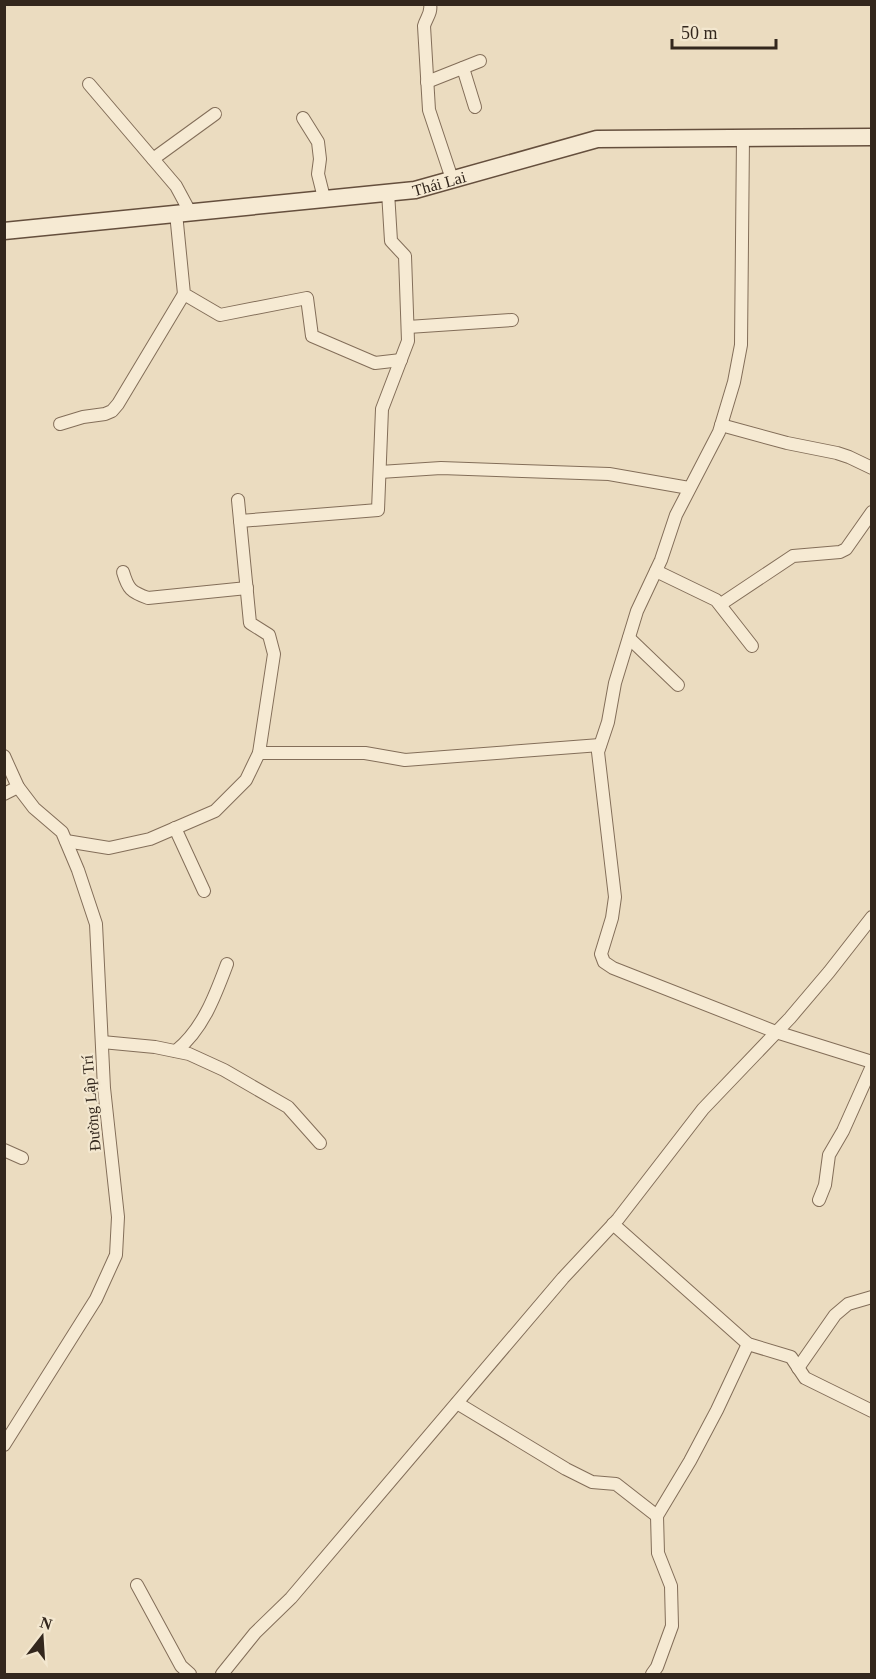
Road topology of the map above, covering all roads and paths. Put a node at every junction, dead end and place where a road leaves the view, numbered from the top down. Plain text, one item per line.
1 (430, 4) edge
2 (480, 61) dead end
3 (463, 68) junction
4 (427, 82) junction
5 (89, 84) dead end
6 (474, 107) dead end
7 (215, 114) dead end
8 (303, 118) dead end
9 (743, 137) junction
10 (872, 137) edge
11 (153, 159) junction
12 (452, 179) junction
13 (388, 192) junction
14 (324, 198) junction
15 (183, 213) junction
16 (4, 231) edge
17 (184, 294) junction
18 (512, 320) dead end
19 (408, 327) junction
20 (401, 360) junction
21 (60, 424) dead end
22 (722, 425) junction
23 (872, 468) edge
24 (380, 472) junction
25 (689, 488) junction
26 (238, 500) dead end
27 (872, 512) edge
28 (240, 521) junction
29 (656, 571) junction
30 (123, 572) dead end
31 (247, 588) junction
32 (720, 604) junction
33 (629, 638) junction
34 (752, 646) dead end
35 (678, 685) dead end
36 (600, 745) junction
37 (260, 753) junction
38 (4, 756) edge
39 (18, 787) junction
40 (4, 794) edge
41 (175, 828) junction
42 (66, 841) junction
43 (204, 891) dead end
44 (872, 917) edge
45 (227, 964) dead end
46 (776, 1032) junction
47 (102, 1042) junction
48 (176, 1051) junction
49 (872, 1064) edge
50 (320, 1143) dead end
51 (4, 1150) edge
52 (22, 1158) dead end
53 (819, 1200) dead end
54 (613, 1224) junction
55 (872, 1297) edge
56 (748, 1344) junction
57 (798, 1368) junction
58 (457, 1403) junction
59 (872, 1411) edge
60 (4, 1444) edge
61 (657, 1516) junction
62 (137, 1585) dead end
63 (190, 1674) edge
64 (222, 1674) edge
65 (652, 1674) edge

1 - 4 street
2 - 3 street
3 - 4 street
3 - 6 street
4 - 12 street
5 - 11 street
7 - 11 street
8 - 14 street
9 - 10 street, Thái Lai
9 - 12 street, Thái Lai
9 - 22 street
11 - 15 street
12 - 13 street, Thái Lai
13 - 14 street, Thái Lai
13 - 19 street
14 - 15 street, Thái Lai
15 - 16 street, Thái Lai
15 - 17 street
17 - 20 street
17 - 21 street
18 - 19 street
19 - 20 street
20 - 24 street
22 - 23 street
22 - 25 street
24 - 25 street
24 - 28 street
25 - 29 street
26 - 28 street
27 - 32 street
28 - 31 street
29 - 32 street
29 - 33 street
30 - 31 street
31 - 37 street
32 - 34 street
33 - 35 street
33 - 36 street
36 - 37 street
36 - 46 street
37 - 41 street
38 - 39 street, Đường Lập Trí
39 - 40 street
39 - 42 street, Đường Lập Trí
41 - 42 street
41 - 43 street
42 - 47 street, Đường Lập Trí
44 - 46 street
45 - 48 street
46 - 49 street
46 - 54 street
47 - 48 street
47 - 60 street, Đường Lập Trí
48 - 50 street
49 - 53 street
51 - 52 street
54 - 56 street
54 - 58 street
55 - 57 street
56 - 57 street
56 - 61 street
57 - 59 street
58 - 61 street
58 - 64 street
61 - 65 street
62 - 63 street

